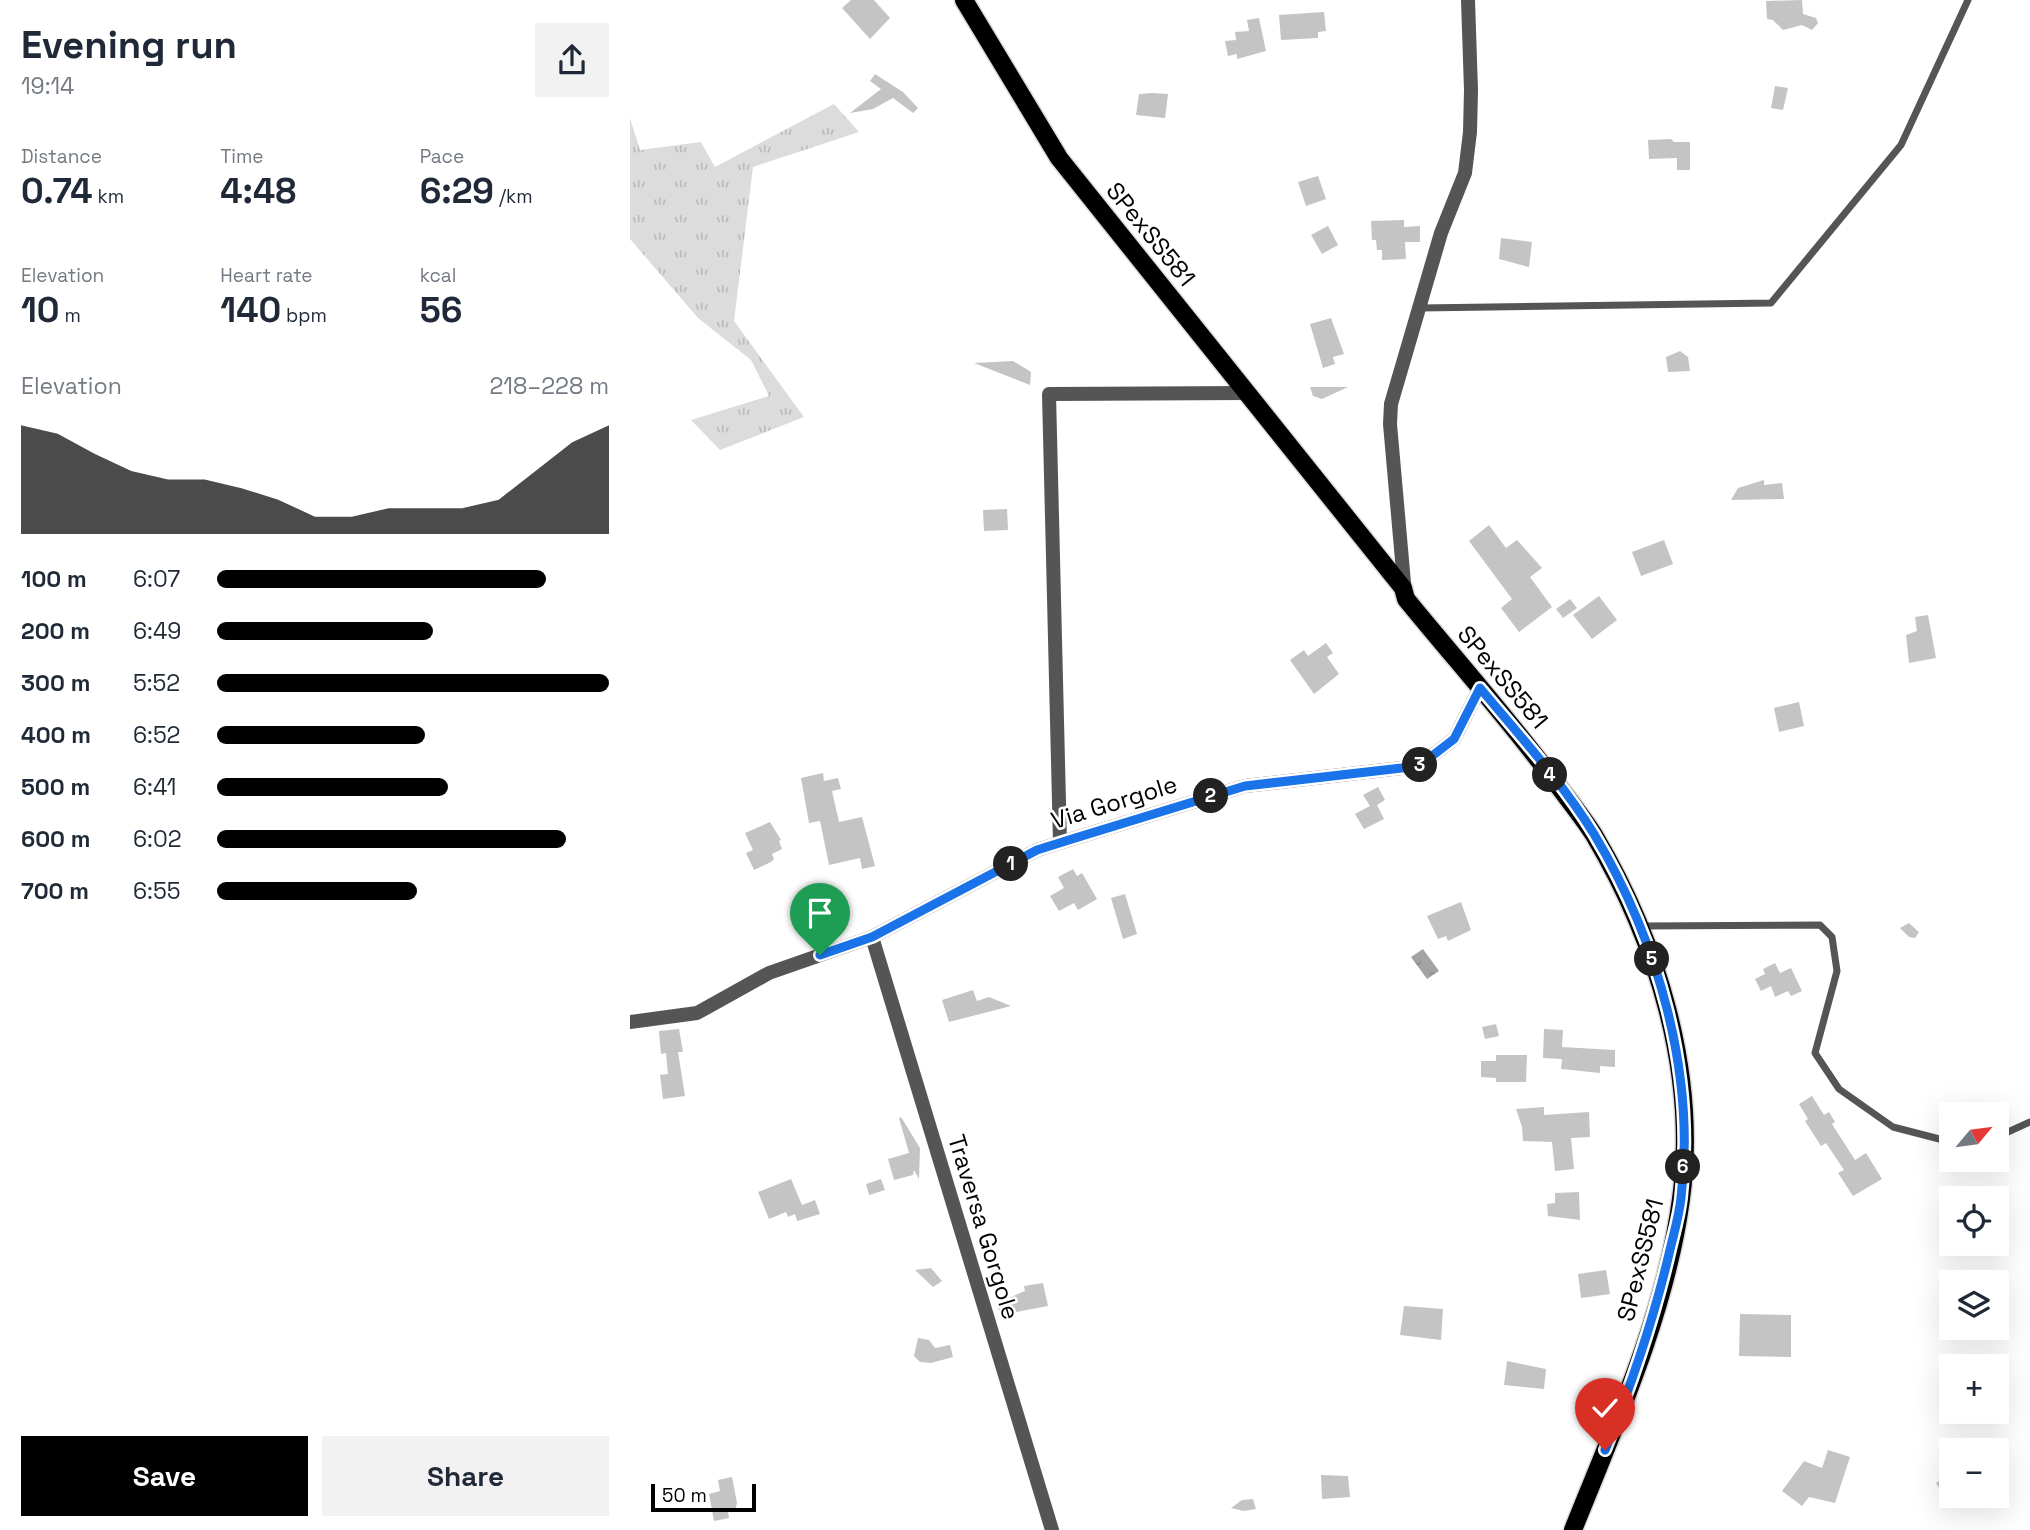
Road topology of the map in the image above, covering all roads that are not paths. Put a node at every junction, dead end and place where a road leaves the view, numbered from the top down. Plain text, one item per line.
1 (964, 0) edge
2 (1468, 0) edge
3 (1968, 0) edge
4 (1419, 309) junction
5 (1247, 393) junction
6 (1406, 599) junction
7 (1480, 688) junction
8 (1060, 843) junction
9 (1640, 926) junction
10 (872, 937) junction
11 (630, 1022) edge
12 (2030, 1122) edge
13 (2009, 1132) edge
14 (1939, 1139) edge
15 (1052, 1530) edge
16 (1573, 1530) edge

1 - 5 main road, SPexSS581
2 - 4 street
3 - 4 lane
4 - 6 street
5 - 6 main road, SPexSS581
5 - 8 street
6 - 7 main road, SPexSS581
7 - 8 street, Via Gorgole
7 - 9 main road, SPexSS581
8 - 10 street, Via Gorgole
9 - 14 lane
9 - 16 main road, SPexSS581
10 - 11 street, Via Gorgole
10 - 15 street, Traversa Gorgole
12 - 13 lane

